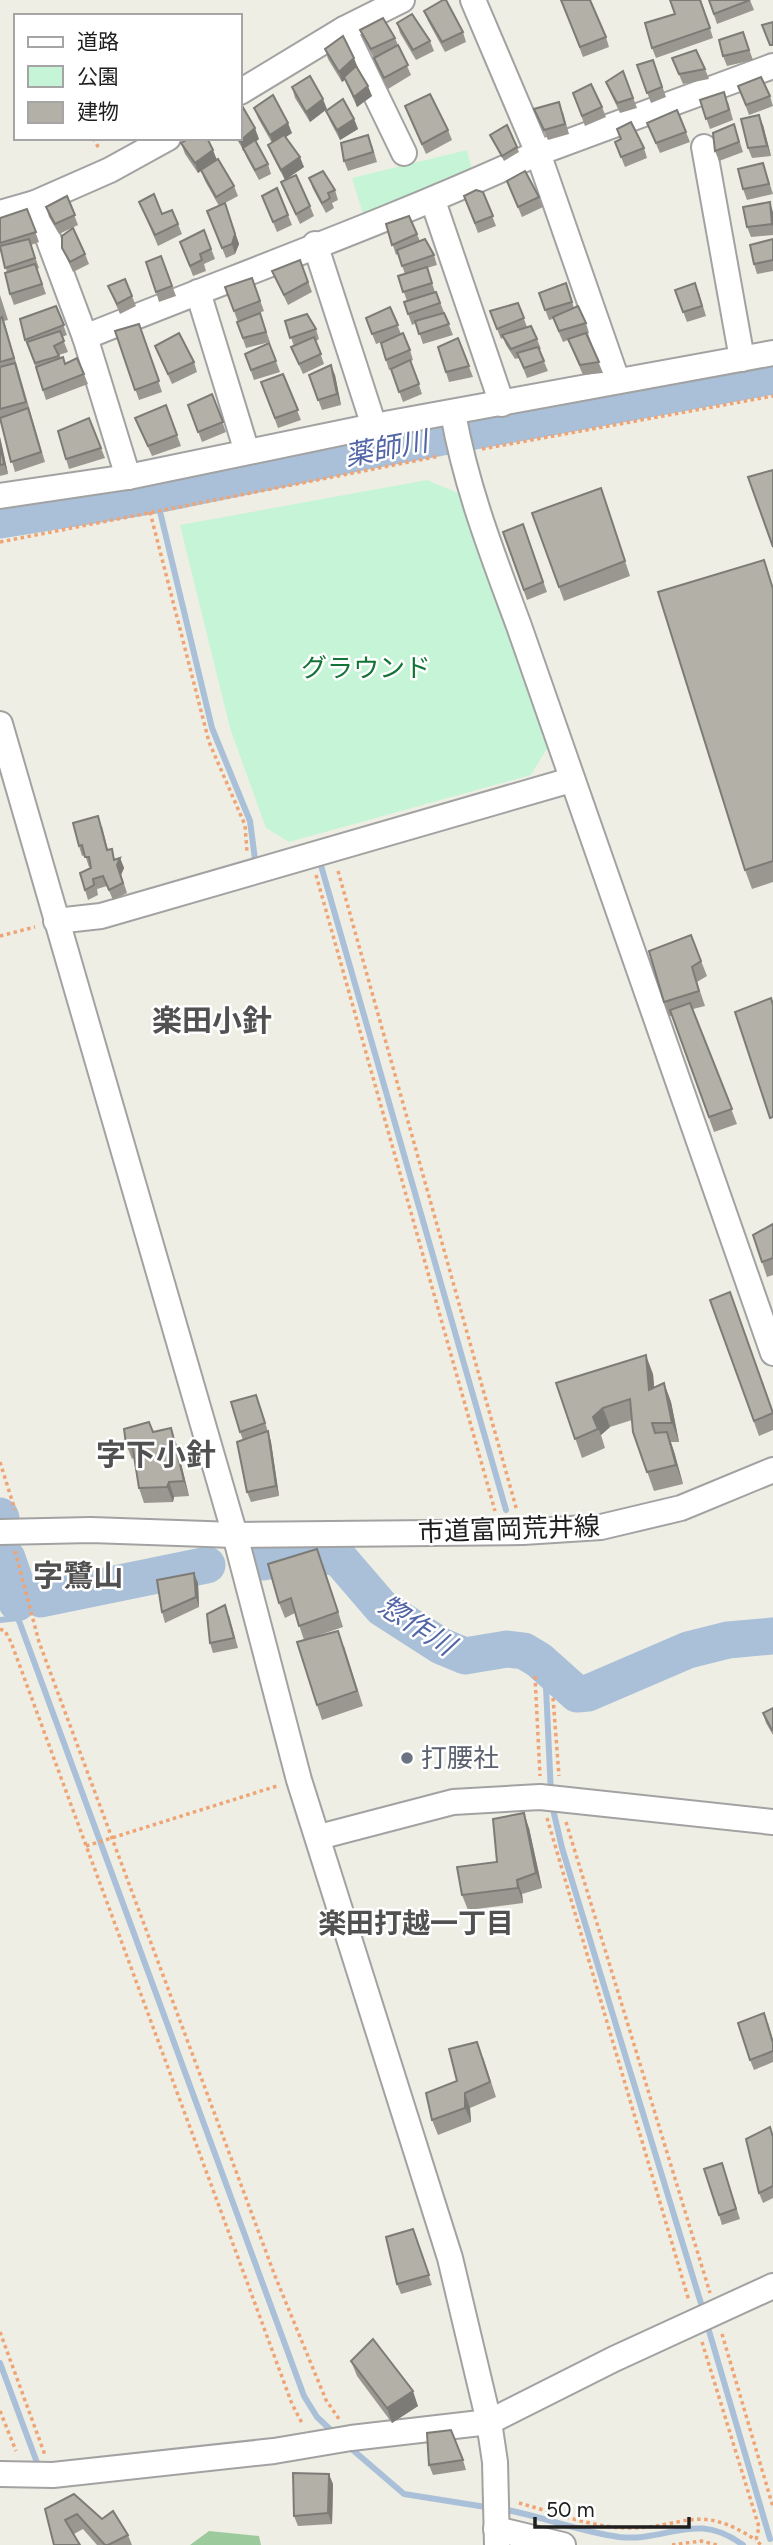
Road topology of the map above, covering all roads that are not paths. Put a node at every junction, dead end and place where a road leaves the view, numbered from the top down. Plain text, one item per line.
1 (402, 0) edge
2 (473, 0) edge
3 (344, 29) junction
4 (773, 66) edge
5 (242, 91) edge
6 (164, 140) edge
7 (704, 147) dead end
8 (404, 153) dead end
9 (538, 153) junction
10 (433, 201) junction
11 (35, 204) junction
12 (0, 213) edge
13 (315, 244) junction
14 (198, 292) junction
15 (85, 337) junction
16 (773, 353) edge
17 (742, 359) junction
18 (617, 380) junction
19 (502, 404) junction
20 (454, 418) junction
21 (374, 426) junction
22 (247, 452) junction
23 (128, 477) junction
24 (0, 496) edge
25 (0, 724) edge
26 (571, 780) junction
27 (56, 921) junction
28 (773, 1353) edge
29 (773, 1470) edge
30 (10, 1531) edge
31 (235, 1535) junction
32 (773, 1822) edge
33 (319, 1836) junction
34 (773, 2286) edge
35 (489, 2422) junction
36 (0, 2474) edge
37 (496, 2519) edge
38 (562, 2545) edge

1 - 3 street
2 - 9 street
3 - 5 street
3 - 8 street
4 - 9 street
6 - 11 street
7 - 17 street
9 - 10 street
9 - 18 street
10 - 13 street
10 - 19 street
11 - 12 street
11 - 15 street
13 - 14 street
13 - 21 street
14 - 15 street
14 - 22 street
15 - 23 street
16 - 17 street
17 - 18 street
18 - 19 street
19 - 20 street
20 - 21 street
20 - 26 street
21 - 22 street
22 - 23 street
23 - 24 street
25 - 27 street
26 - 27 street
26 - 28 street
27 - 31 street
29 - 31 street, 市道富岡荒井線
30 - 31 street, 市道富岡荒井線
31 - 33 street
32 - 33 street
33 - 35 street
34 - 35 street
35 - 36 street
35 - 37 street
37 - 38 street

